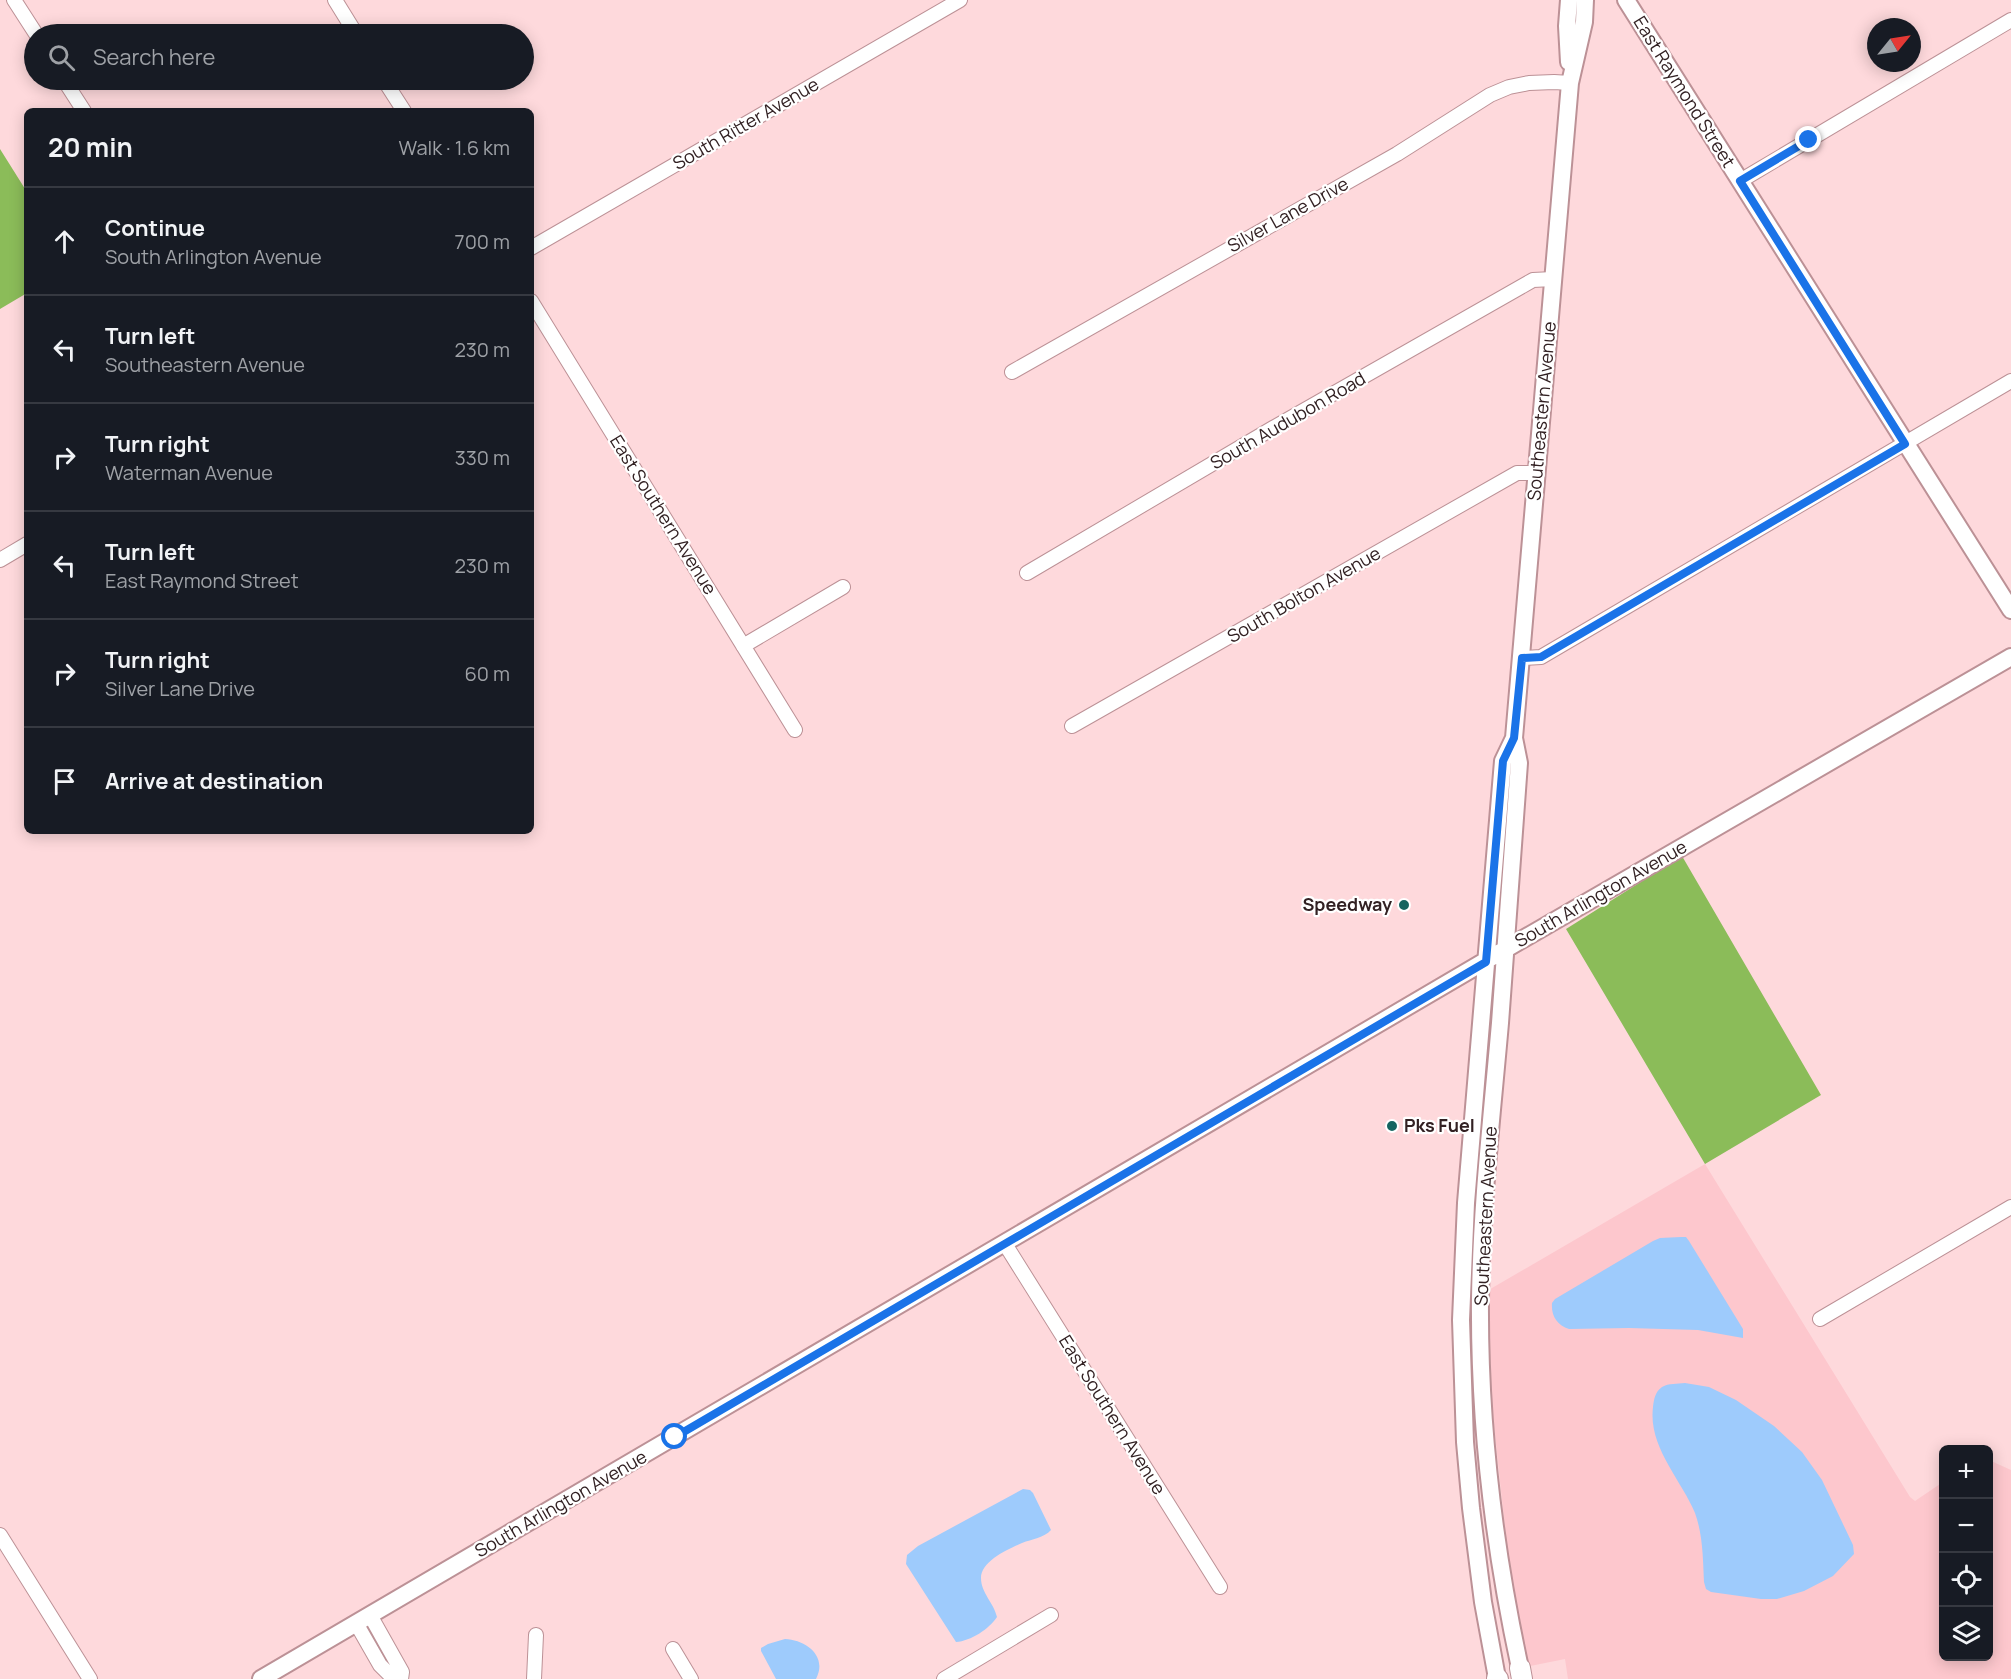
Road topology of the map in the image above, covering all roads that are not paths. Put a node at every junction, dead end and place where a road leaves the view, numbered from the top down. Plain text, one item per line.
1 (14, 0) edge
2 (335, 0) edge
3 (960, 0) edge
4 (1569, 0) edge
5 (1585, 0) edge
6 (1626, 0) edge
7 (2011, 20) edge
8 (30, 24) edge
9 (350, 24) edge
10 (1570, 83) junction
11 (70, 90) edge
12 (390, 90) edge
13 (82, 108) edge
14 (402, 108) edge
15 (1740, 181) junction
16 (534, 247) edge
17 (1553, 279) junction
18 (534, 306) edge
19 (1012, 372) dead end
20 (2011, 381) edge
21 (1905, 444) junction
22 (1537, 473) junction
23 (24, 546) edge
24 (0, 560) edge
25 (1027, 573) dead end
26 (843, 587) dead end
27 (2011, 610) edge
28 (743, 646) junction
29 (2011, 657) edge
30 (1522, 658) junction
31 (1072, 726) dead end
32 (795, 730) dead end
33 (1514, 738) junction
34 (1504, 950) junction
35 (1486, 962) junction
36 (2011, 1207) edge
37 (1005, 1244) junction
38 (1820, 1319) dead end
39 (0, 1535) edge
40 (1220, 1587) dead end
41 (1051, 1615) dead end
42 (363, 1619) junction
43 (536, 1635) dead end
44 (673, 1649) dead end
45 (1521, 1673) edge
46 (90, 1679) edge
47 (261, 1679) edge
48 (394, 1679) edge
49 (401, 1679) edge
50 (534, 1679) edge
51 (691, 1679) edge
52 (944, 1679) edge
53 (1497, 1679) edge

1 - 8 street
2 - 9 street
3 - 16 street, South Ritter Avenue
4 - 10 main road, Southeastern Avenue
5 - 10 main road, Southeastern Avenue
6 - 15 main road, East Raymond Street
7 - 15 street
10 - 17 main road, Southeastern Avenue
10 - 19 street, Silver Lane Drive
11 - 13 street
12 - 14 street
15 - 21 main road, East Raymond Street
17 - 22 main road, Southeastern Avenue
17 - 25 street, South Audubon Road
18 - 28 street, East Southern Avenue
20 - 21 street
21 - 27 main road, East Raymond Street
21 - 30 street
22 - 30 main road, Southeastern Avenue
22 - 31 street, South Bolton Avenue
23 - 24 street
26 - 28 street
28 - 32 street, East Southern Avenue
29 - 34 main road, South Arlington Avenue
30 - 33 main road, Southeastern Avenue
33 - 34 main road, Southeastern Avenue
33 - 35 main road, Southeastern Avenue
34 - 35 main road, South Arlington Avenue
34 - 45 main road, Southeastern Avenue
35 - 37 main road, South Arlington Avenue
35 - 53 main road, Southeastern Avenue
36 - 38 street
37 - 40 street, East Southern Avenue
37 - 42 main road, South Arlington Avenue
39 - 46 street
41 - 52 street
42 - 47 main road, South Arlington Avenue
42 - 48 street
42 - 49 street
43 - 50 street
44 - 51 street
45 - 53 street, Southeastern Avenue

